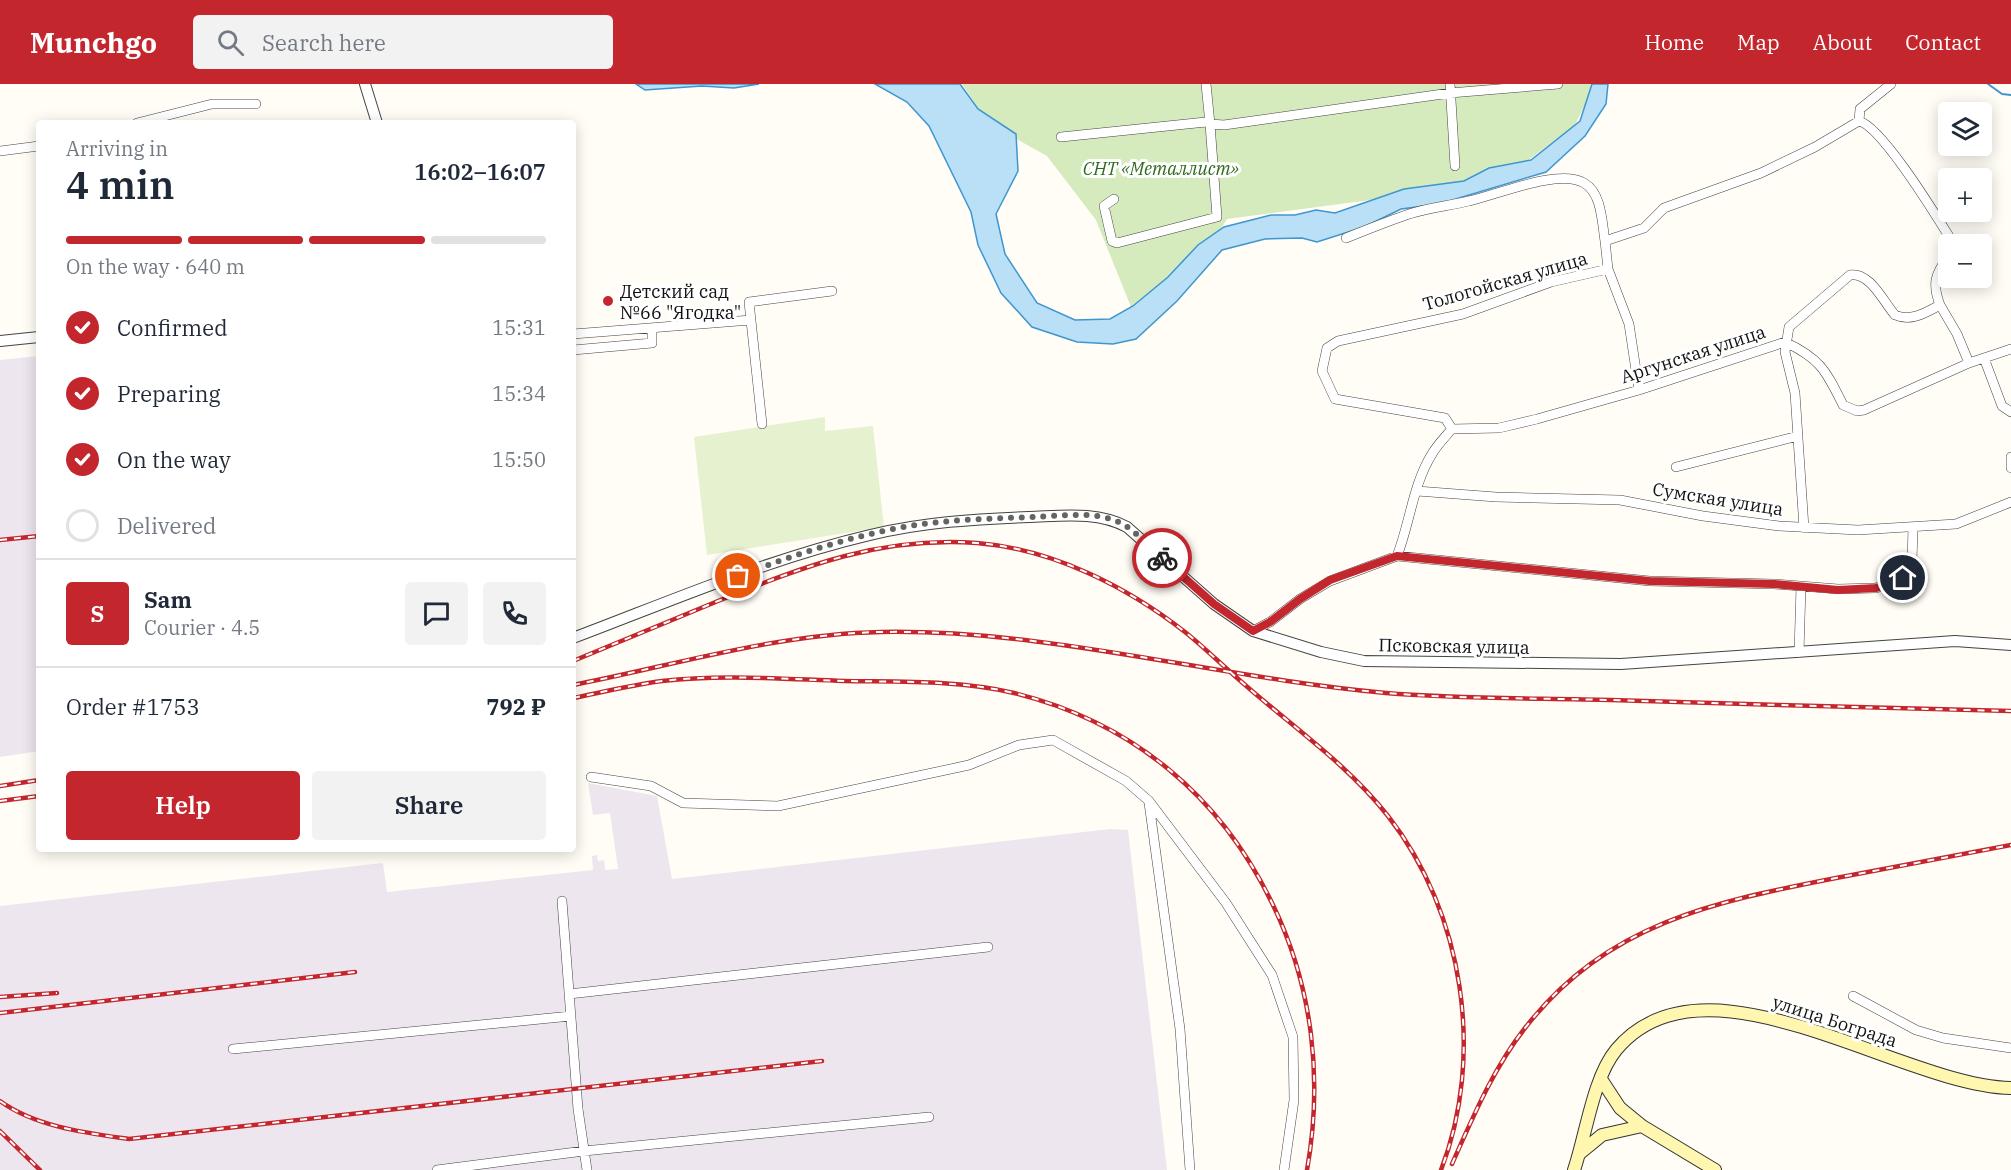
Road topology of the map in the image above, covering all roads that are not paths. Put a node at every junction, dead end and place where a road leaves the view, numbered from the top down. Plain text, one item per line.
1 (365, 84) edge
2 (1206, 84) edge
3 (1562, 84) edge
4 (1891, 84) edge
5 (1450, 89) edge
6 (256, 104) dead end
7 (149, 120) edge
8 (376, 120) edge
9 (1858, 121) junction
10 (1210, 124) junction
11 (1061, 137) dead end
12 (36, 146) edge
13 (0, 151) edge
14 (1455, 166) dead end
15 (1114, 199) dead end
16 (1947, 234) edge
17 (1346, 238) dead end
18 (1605, 241) junction
19 (1608, 269) junction
20 (1938, 270) edge
21 (832, 291) dead end
22 (1940, 305) junction
23 (751, 320) junction
24 (652, 327) junction
25 (576, 334) edge
26 (36, 337) edge
27 (0, 341) edge
28 (1785, 342) junction
29 (2011, 349) edge
30 (576, 350) edge
31 (1984, 358) junction
32 (1970, 363) junction
33 (1639, 390) junction
34 (2011, 412) edge
35 (762, 424) dead end
36 (1452, 429) junction
37 (1798, 436) junction
38 (2011, 457) edge
39 (1676, 467) dead end
40 (2011, 468) edge
41 (1417, 491) junction
42 (2011, 502) edge
43 (1804, 528) junction
44 (1912, 528) junction
45 (1397, 556) junction
46 (1801, 587) junction
47 (1253, 631) junction
48 (576, 637) edge
49 (2011, 645) edge
50 (1798, 652) junction
51 (591, 777) dead end
52 (1149, 801) junction
53 (562, 901) dead end
54 (988, 947) dead end
55 (569, 994) junction
56 (1852, 996) dead end
57 (571, 1016) junction
58 (2011, 1048) edge
59 (233, 1049) dead end
60 (1601, 1079) junction
61 (2011, 1088) edge
62 (929, 1117) dead end
63 (1642, 1126) junction
64 (584, 1151) junction
65 (1580, 1153) junction
66 (437, 1170) edge
67 (587, 1170) edge
68 (1190, 1170) edge
69 (1284, 1170) edge
70 (1574, 1170) edge
71 (1715, 1170) edge

1 - 8 street
2 - 10 street
3 - 5 street
4 - 9 street, Тологойская улица
5 - 10 street
5 - 14 street
6 - 7 street
9 - 16 street
9 - 18 street, Тологойская улица
10 - 11 street
10 - 15 street
12 - 13 street
17 - 18 street
18 - 19 street, Тологойская улица
19 - 33 street
19 - 36 street, Тологойская улица
20 - 22 street
21 - 23 street
22 - 28 street
22 - 32 street
23 - 24 street
23 - 35 street
24 - 25 street
24 - 30 street
26 - 27 street
28 - 32 street, Аргунская улица
28 - 33 street, Аргунская улица
28 - 37 street
29 - 31 street, Аргунская улица
31 - 32 street, Аргунская улица
31 - 34 street
33 - 36 street, Аргунская улица
36 - 41 street
37 - 39 street
37 - 43 street
38 - 40 street
41 - 43 street, Сумская улица
41 - 45 street
42 - 44 street, Сумская улица
43 - 44 street, Сумская улица
44 - 46 street
45 - 46 street
45 - 47 street
46 - 50 street
47 - 48 street, Псковская улица
47 - 50 street, Псковская улица
49 - 50 street, Псковская улица
51 - 52 street
52 - 68 street
52 - 69 street
53 - 55 street
54 - 55 street
55 - 57 street
56 - 58 street
57 - 59 street
57 - 64 street
60 - 61 main road, улица Бограда
60 - 63 main road
60 - 65 main road, улица Бограда
62 - 64 street
63 - 65 main road
63 - 71 main road
64 - 66 street
64 - 67 street
65 - 70 main road, улица Бограда

